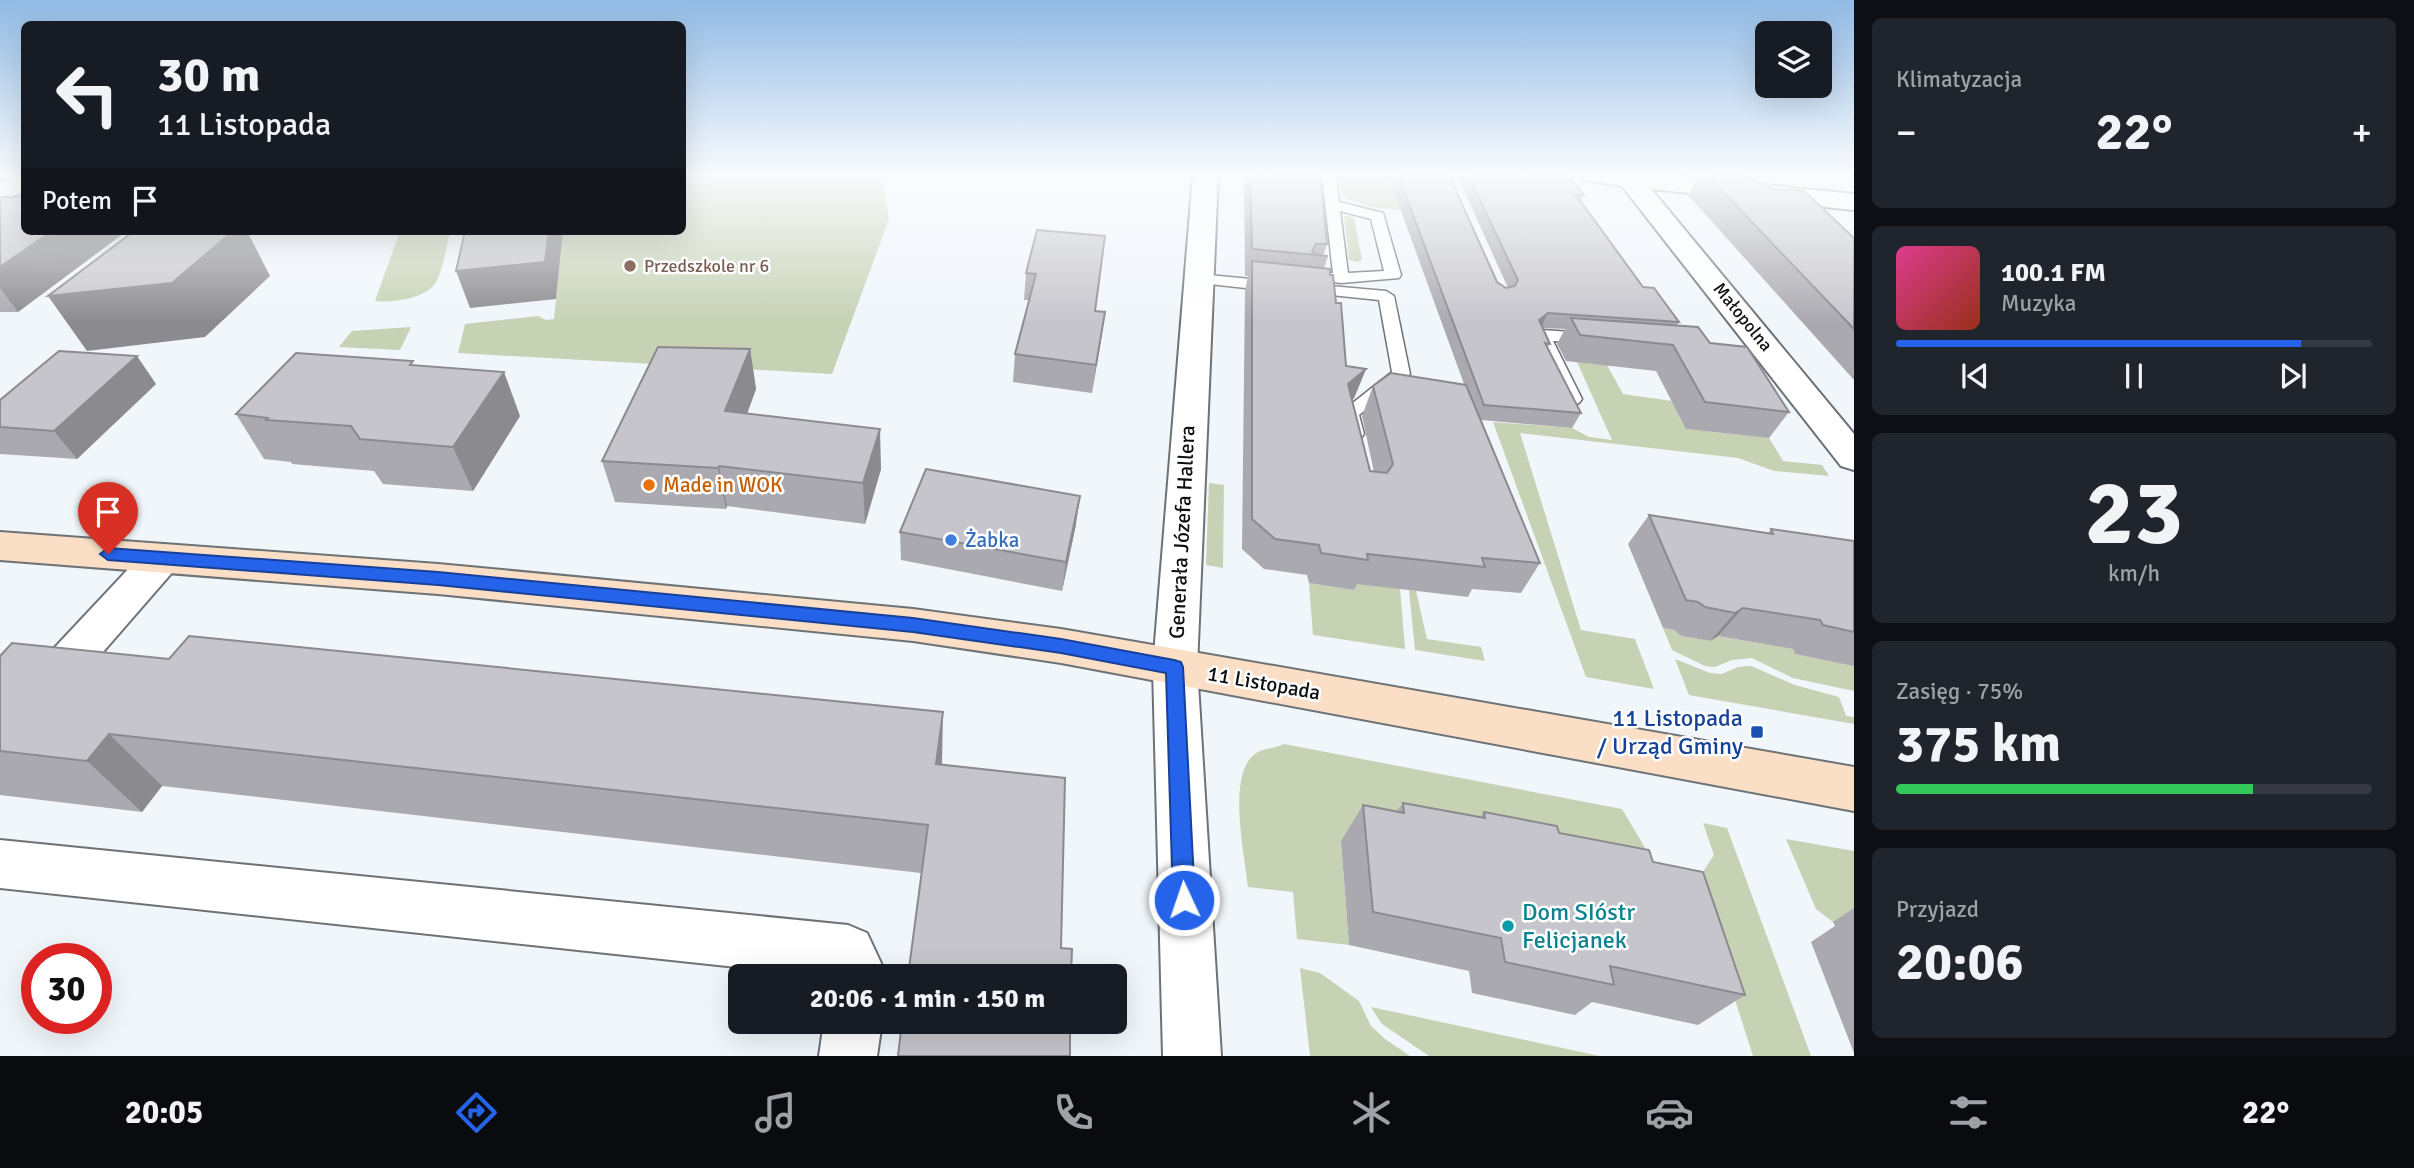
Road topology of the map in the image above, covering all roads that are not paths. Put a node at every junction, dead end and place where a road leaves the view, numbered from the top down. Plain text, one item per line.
1 (1202, 224) edge
2 (1334, 224) edge
3 (1380, 224) edge
4 (1663, 224) edge
5 (1198, 272) junction
6 (1275, 272) edge
7 (1301, 275) edge
8 (1341, 278) junction
9 (1608, 340) edge
10 (1573, 399) edge
11 (1358, 454) edge
12 (1854, 458) edge
13 (0, 546) edge
14 (162, 558) junction
15 (1174, 667) junction
16 (0, 737) edge
17 (1854, 789) edge
18 (0, 864) edge
19 (854, 964) edge
20 (851, 1034) edge
21 (848, 1056) edge
22 (1192, 1056) edge

1 - 5 street, Generała Józefa Hallera
2 - 8 lane
3 - 8 lane
4 - 12 street, Małopolna
5 - 6 lane
5 - 11 lane
5 - 15 street, Generała Józefa Hallera
7 - 8 lane
9 - 10 lane
13 - 14 street, 11 Listopada
14 - 15 street, 11 Listopada
14 - 16 street
15 - 17 street, 11 Listopada
15 - 22 street, Generała Józefa Hallera
18 - 19 street
20 - 21 street

